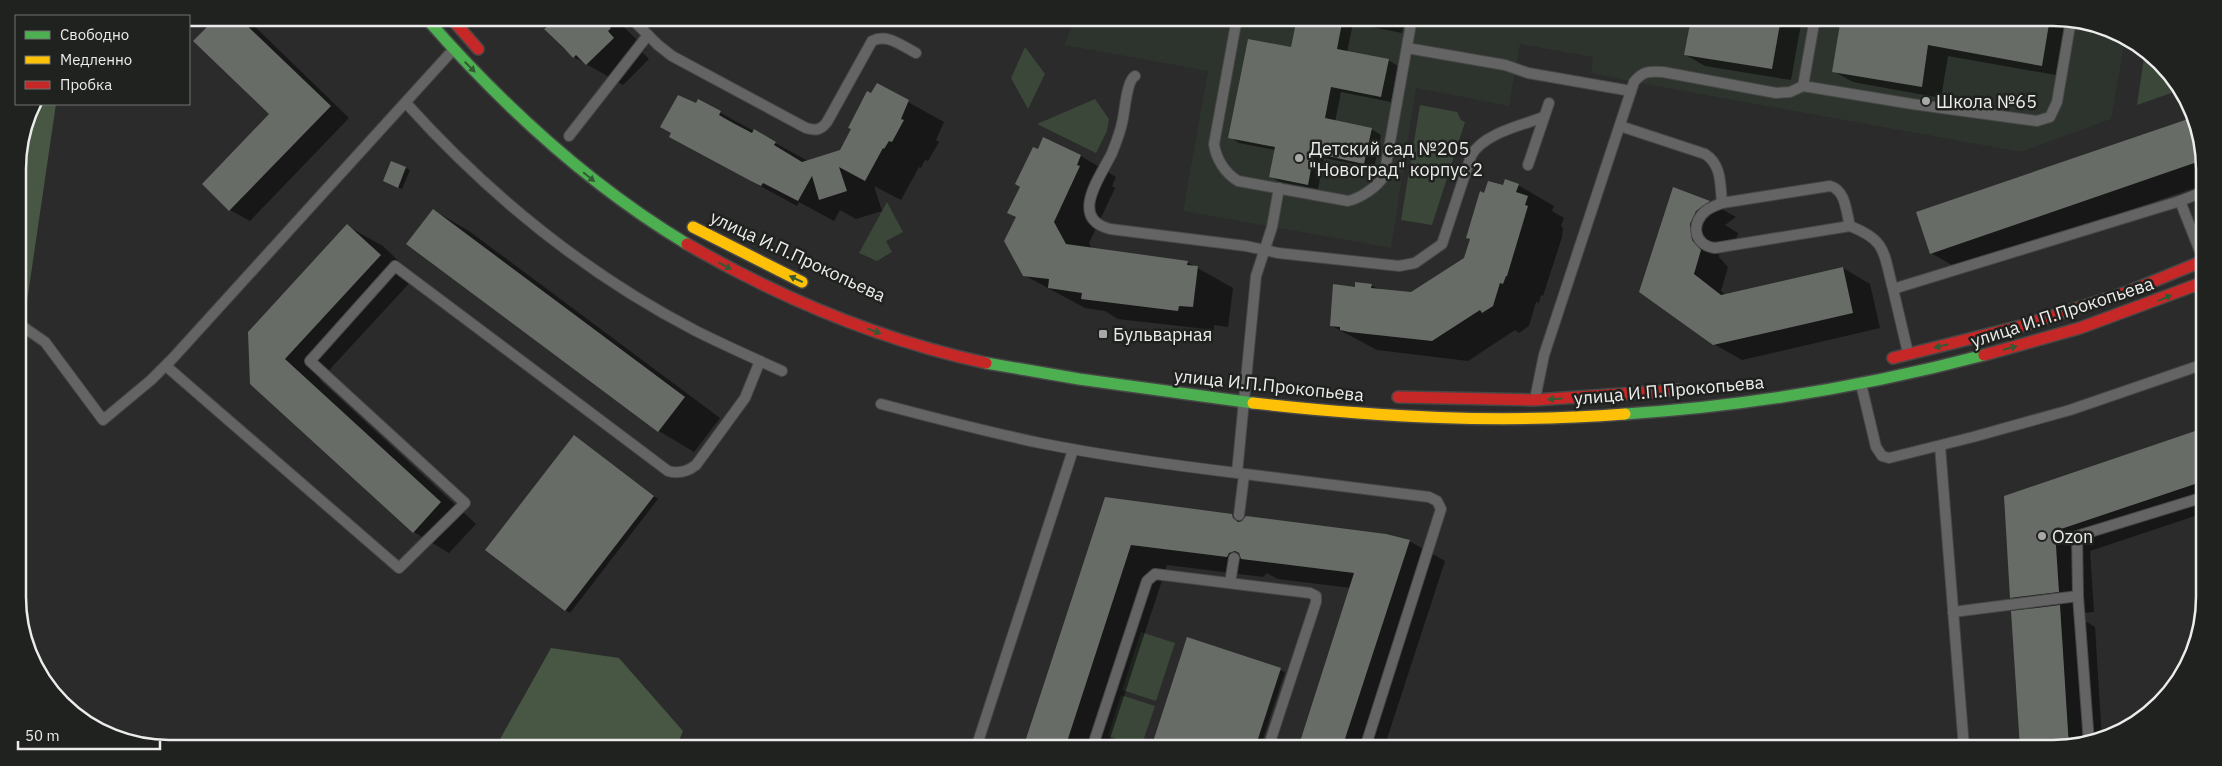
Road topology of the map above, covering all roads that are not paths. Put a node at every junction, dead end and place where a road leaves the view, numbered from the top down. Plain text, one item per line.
1 (433, 26) edge
2 (458, 26) edge
3 (639, 26) edge
4 (1236, 26) edge
5 (1411, 26) edge
6 (1814, 26) edge
7 (2069, 27) edge
8 (648, 35) junction
9 (1407, 48) junction
10 (453, 50) junction
11 (916, 53) dead end
12 (488, 59) dead end
13 (1135, 76) dead end
14 (1803, 86) junction
15 (1631, 91) junction
16 (406, 103) junction
17 (1549, 103) dead end
18 (1544, 117) junction
19 (1620, 126) junction
20 (569, 136) joint
21 (558, 151) junction
22 (1528, 165) dead end
23 (1279, 188) junction
24 (2196, 195) edge
25 (2180, 201) junction
26 (1722, 203) junction
27 (685, 222) dead end
28 (1850, 226) junction
29 (2196, 240) edge
30 (1264, 250) junction
31 (2196, 263) edge
32 (2196, 285) edge
33 (813, 286) dead end
34 (1893, 289) junction
35 (27, 329) edge
36 (1908, 354) junction
37 (760, 361) junction
38 (1882, 361) dead end
39 (166, 366) junction
40 (2196, 367) edge
41 (782, 371) dead end
42 (1913, 372) junction
43 (1860, 380) junction
44 (1241, 383) junction
45 (1260, 385) dead end
46 (1694, 389) dead end
47 (1390, 396) dead end
48 (1534, 400) junction
49 (1242, 402) junction
50 (881, 404) dead end
51 (1533, 419) junction
52 (1940, 446) junction
53 (1073, 450) junction
54 (1240, 474) junction
55 (2196, 499) edge
56 (1239, 515) dead end
57 (1234, 558) dead end
58 (1230, 582) junction
59 (2078, 596) junction
60 (1953, 612) junction
61 (2088, 735) edge
62 (1271, 739) edge
63 (1368, 739) edge
64 (1963, 739) edge
65 (979, 740) edge
66 (1096, 740) edge

1 - 10 street, улица И.П.Прокопьева
2 - 12 street
3 - 8 lane
4 - 23 lane
5 - 9 lane
6 - 14 lane
7 - 14 lane
8 - 11 lane
8 - 20 lane
9 - 15 lane
9 - 23 lane
10 - 16 lane
10 -> 21 street, улица И.П.Прокопьева
13 - 30 lane
14 - 15 lane
15 - 19 lane
16 - 37 lane
16 - 39 lane
17 - 18 lane
18 - 22 lane
18 - 30 lane
19 - 26 lane
19 - 48 lane
20 - 21 street
21 -> 49 street, улица И.П.Прокопьева
23 - 30 lane
24 - 25 lane
25 - 29 lane
25 - 34 lane
26 - 28 lane
26 - 28 lane
33 -> 27 street, улица И.П.Прокопьева
28 - 34 lane
30 - 44 lane
31 -> 36 street, улица И.П.Прокопьева
42 -> 32 street, улица И.П.Прокопьева
34 - 36 lane
35 - 39 lane
36 - 38 street, улица И.П.Прокопьева
36 - 42 street
37 - 39 lane
37 - 41 lane
40 - 52 lane
42 - 43 street, улица И.П.Прокопьева
43 - 51 street, улица И.П.Прокопьева
43 - 52 lane
44 - 45 street, улица И.П.Прокопьева
44 - 49 lane
46 -> 48 street, улица И.П.Прокопьева
47 - 48 street, улица И.П.Прокопьева
48 - 51 street
49 - 51 street, улица И.П.Прокопьева
49 - 54 lane
50 - 53 lane
52 - 60 lane
53 - 54 lane
53 - 65 lane
54 - 56 lane
54 - 63 lane
55 - 59 lane
57 - 58 lane
58 - 62 lane
58 - 66 lane
59 - 60 lane
59 - 61 lane
60 - 64 lane

